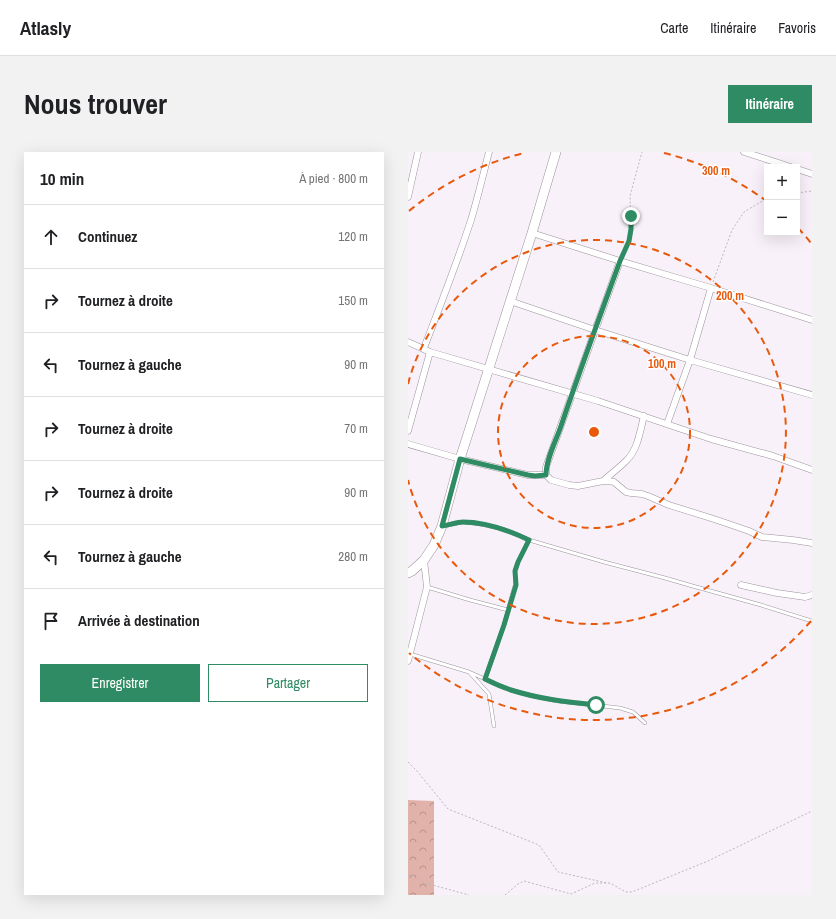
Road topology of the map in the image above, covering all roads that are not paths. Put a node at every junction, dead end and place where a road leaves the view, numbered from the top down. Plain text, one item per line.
1 (418, 152) edge
2 (489, 152) edge
3 (556, 152) edge
4 (744, 152) edge
5 (751, 153) edge
6 (782, 164) edge
7 (800, 170) edge
8 (411, 171) edge
9 (812, 174) edge
10 (408, 197) edge
11 (532, 233) junction
12 (620, 261) junction
13 (711, 288) junction
14 (510, 301) junction
15 (812, 320) edge
16 (595, 330) junction
17 (408, 342) edge
18 (424, 348) junction
19 (430, 352) junction
20 (690, 360) junction
21 (489, 368) junction
22 (572, 394) junction
23 (812, 395) edge
24 (644, 416) junction
25 (667, 424) junction
26 (408, 431) edge
27 (408, 444) edge
28 (460, 459) junction
29 (812, 470) edge
30 (546, 475) junction
31 (603, 481) junction
32 (442, 526) junction
33 (529, 540) junction
34 (812, 543) edge
35 (424, 560) junction
36 (408, 573) edge
37 (741, 584) dead end
38 (427, 588) junction
39 (812, 595) edge
40 (508, 610) junction
41 (812, 621) edge
42 (410, 654) junction
43 (408, 661) edge
44 (469, 672) junction
45 (485, 679) junction
46 (645, 723) dead end
47 (494, 726) dead end

1 - 8 street
2 - 18 street
3 - 11 street
4 - 5 street
5 - 6 street
7 - 9 street
8 - 10 street
11 - 12 street
11 - 14 street
12 - 13 street
12 - 16 street
13 - 15 street
13 - 20 street
14 - 16 street
14 - 21 street
16 - 20 street
16 - 22 street
17 - 18 street
18 - 19 street
19 - 21 street
19 - 26 street
20 - 23 street
20 - 25 street
21 - 22 street
21 - 28 street
22 - 24 street
22 - 30 street
24 - 25 street
24 - 31 street
25 - 29 street
27 - 28 street
28 - 30 street
28 - 32 street
30 - 31 street
31 - 34 street
32 - 33 lane
32 - 35 street
33 - 40 lane
33 - 41 lane
35 - 36 street
35 - 38 street
37 - 39 street
38 - 40 lane
38 - 42 street
40 - 45 lane
42 - 43 street
42 - 44 lane
44 - 45 lane
44 - 47 lane
45 - 46 lane

